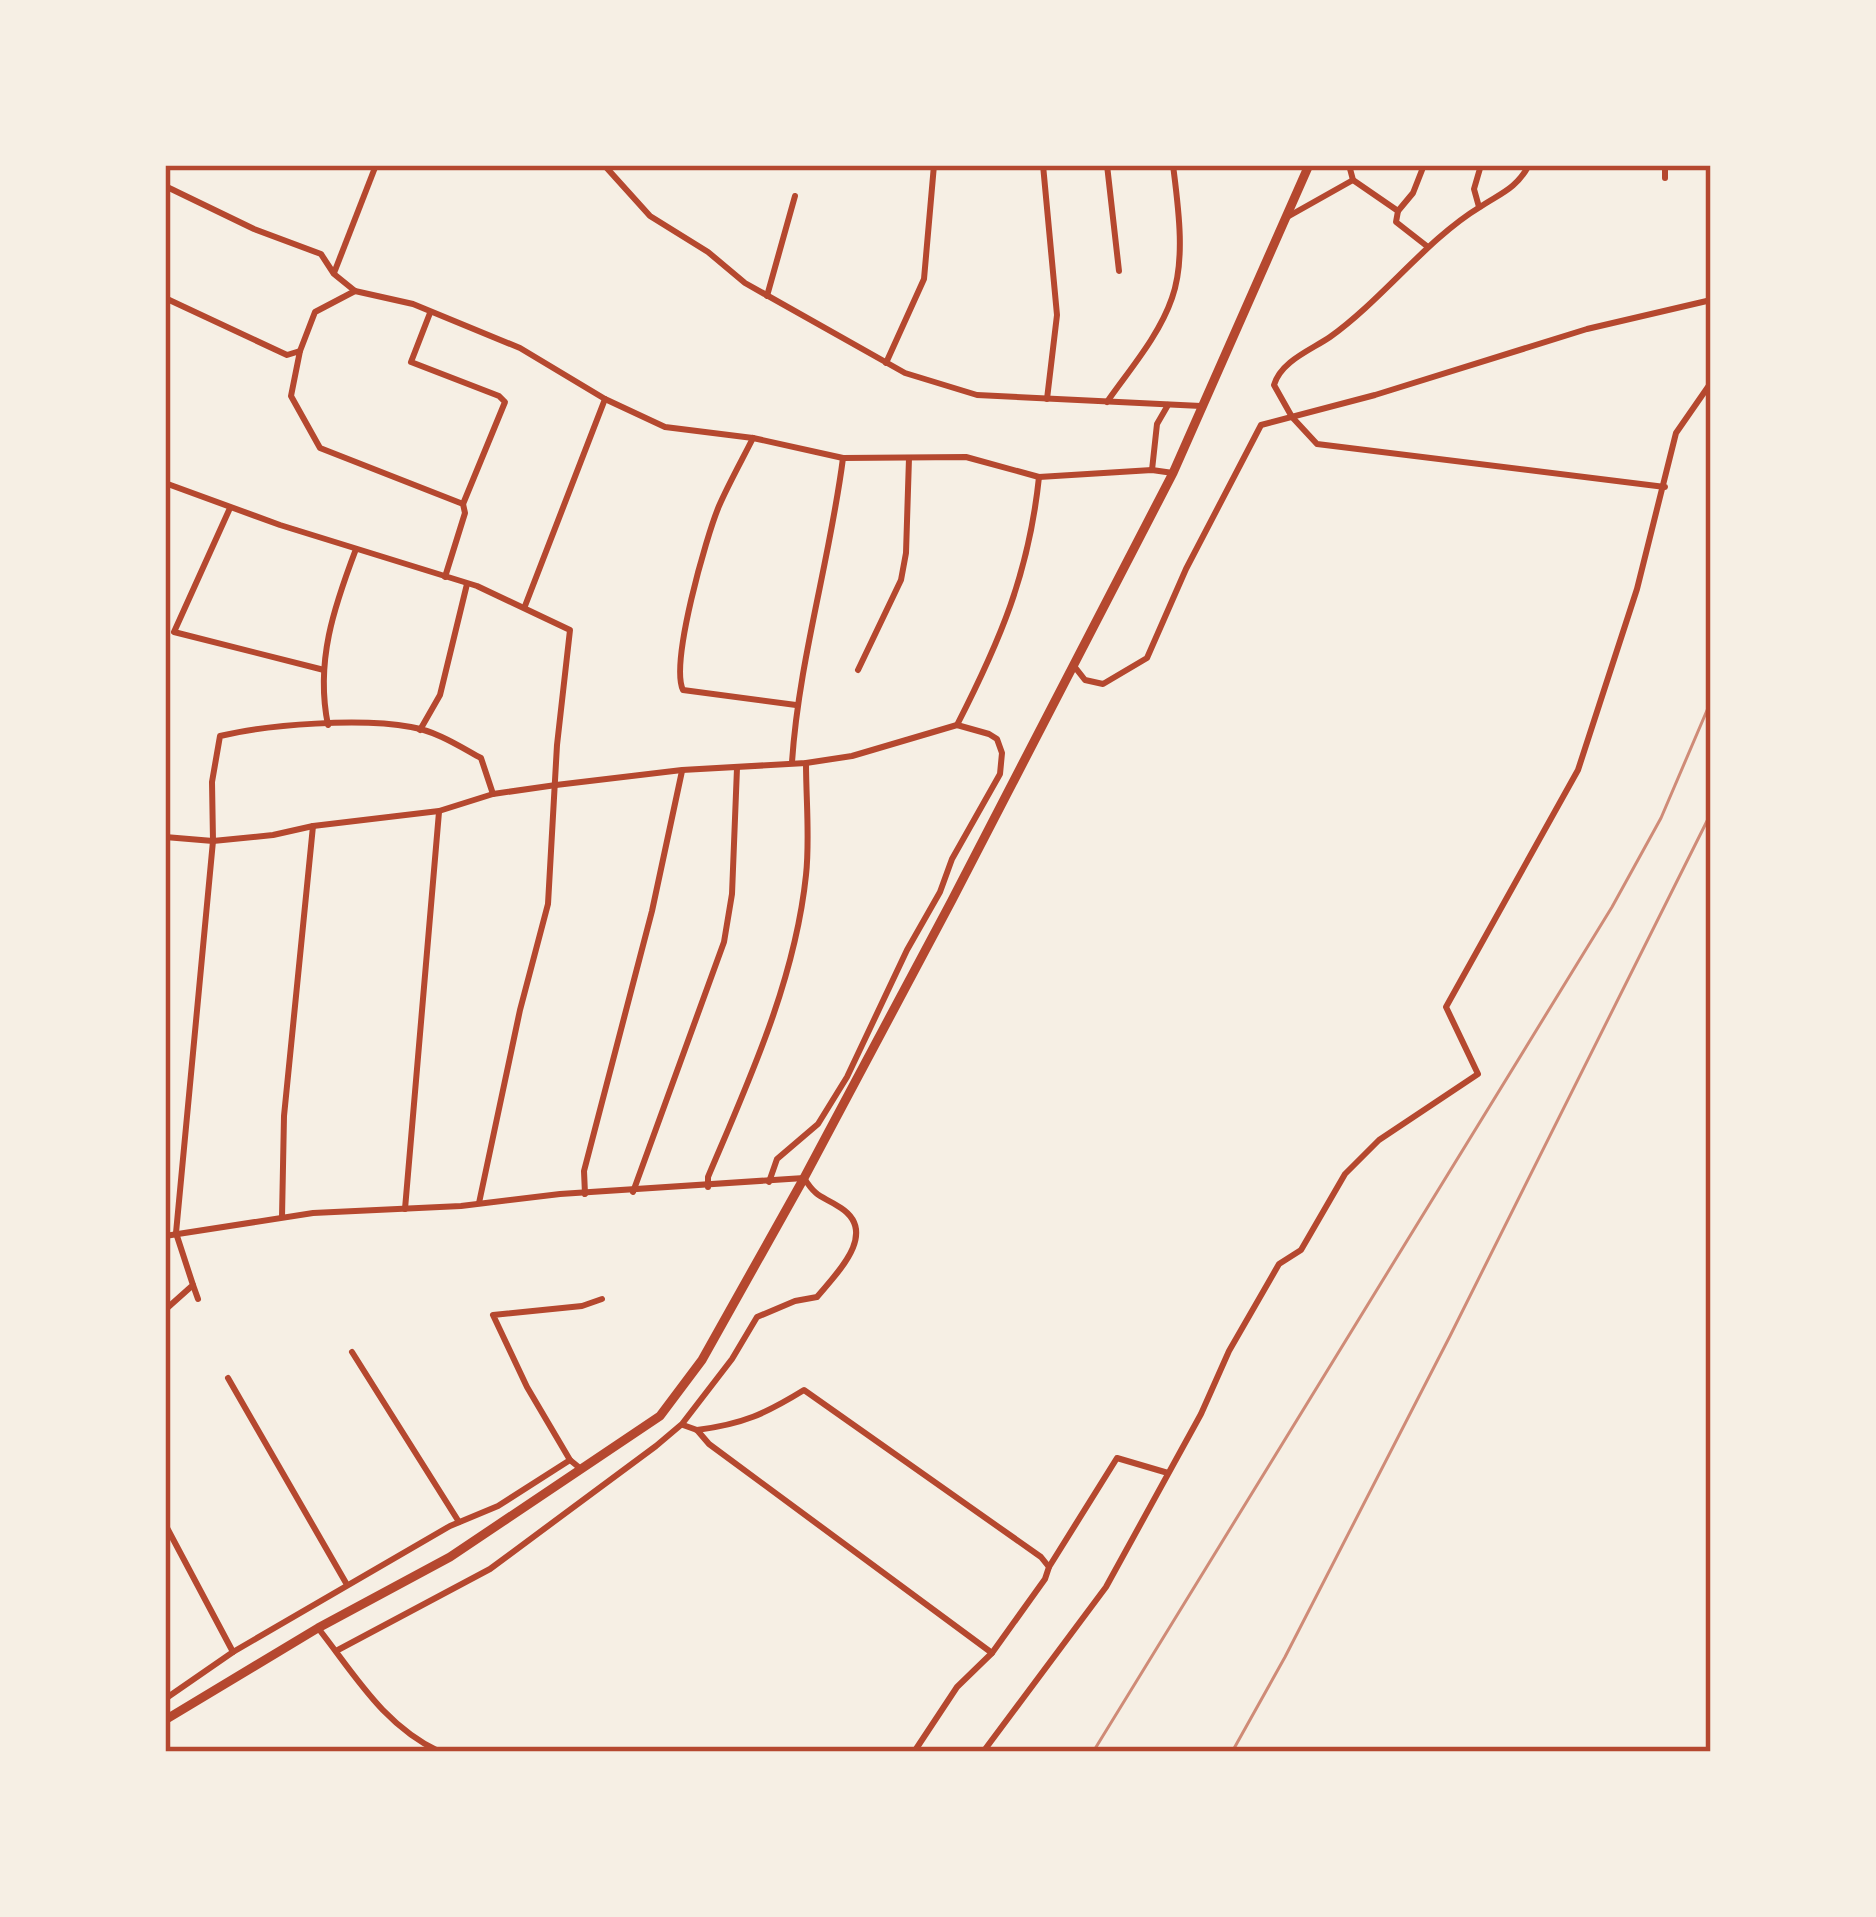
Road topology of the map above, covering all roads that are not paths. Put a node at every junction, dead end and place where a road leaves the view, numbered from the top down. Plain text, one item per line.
1 (376, 165) edge
2 (604, 165) edge
3 (934, 165) edge
4 (1043, 165) edge
5 (1107, 165) edge
6 (1173, 165) edge
7 (1309, 165) edge
8 (1349, 165) edge
9 (1424, 165) edge
10 (1481, 165) edge
11 (1528, 165) edge
12 (1665, 165) edge
13 (1665, 178) dead end
14 (1353, 181) junction
15 (165, 186) edge
16 (795, 196) dead end
17 (1479, 207) junction
18 (1398, 211) junction
19 (1289, 216) junction
20 (1430, 248) junction
21 (1119, 271) dead end
22 (334, 274) junction
23 (355, 291) junction
24 (767, 296) junction
25 (165, 298) edge
26 (1711, 300) edge
27 (430, 313) junction
28 (300, 351) junction
29 (886, 363) junction
30 (1711, 373) edge
31 (604, 399) junction
32 (1047, 399) junction
33 (1107, 402) junction
34 (1168, 405) junction
35 (1204, 406) junction
36 (1292, 417) junction
37 (753, 438) junction
38 (843, 458) junction
39 (909, 458) junction
40 (1152, 470) junction
41 (1173, 473) junction
42 (1039, 477) junction
43 (165, 483) edge
44 (1665, 488) junction
45 (463, 504) junction
46 (230, 508) junction
47 (356, 549) junction
48 (445, 577) junction
49 (467, 584) junction
50 (525, 606) junction
51 (170, 631) edge
52 (1074, 666) junction
53 (324, 670) junction
54 (858, 670) dead end
55 (796, 705) junction
56 (328, 725) junction
57 (957, 725) junction
58 (420, 730) junction
59 (793, 762) junction
60 (806, 763) junction
61 (737, 767) junction
62 (682, 770) junction
63 (556, 785) junction
64 (992, 788) junction
65 (493, 794) junction
66 (1005, 795) junction
67 (439, 812) junction
68 (314, 826) junction
69 (165, 837) edge
70 (213, 841) junction
71 (940, 892) junction
72 (951, 902) junction
73 (805, 1178) junction
74 (770, 1181) junction
75 (708, 1187) junction
76 (633, 1192) junction
77 (585, 1194) junction
78 (479, 1203) junction
79 (405, 1209) junction
80 (282, 1216) junction
81 (176, 1233) junction
82 (165, 1236) edge
83 (193, 1285) junction
84 (198, 1299) dead end
85 (602, 1299) dead end
86 (165, 1310) edge
87 (352, 1352) dead end
88 (228, 1378) dead end
89 (682, 1424) junction
90 (697, 1430) junction
91 (570, 1460) junction
92 (581, 1469) junction
93 (1168, 1472) junction
94 (459, 1522) junction
95 (165, 1524) edge
96 (1049, 1567) junction
97 (346, 1584) junction
98 (318, 1628) junction
99 (336, 1651) junction
100 (233, 1652) junction
101 (992, 1653) junction
102 (165, 1699) edge
103 (165, 1720) edge
104 (440, 1752) edge
105 (914, 1752) edge
106 (983, 1752) edge

1 - 22 street
2 - 24 street
3 - 29 street
4 - 32 street
5 - 21 street
6 - 33 street
7 - 19 main road
8 - 14 street
9 - 18 street
10 - 17 street
11 - 17 street
12 - 13 street
14 - 18 street
14 - 19 street
15 - 22 street
16 - 24 street
17 - 20 street
18 - 20 street
19 - 35 main road
20 - 36 street
22 - 23 street
23 - 27 street
23 - 28 street
24 - 29 street
25 - 28 street
26 - 36 street
27 - 31 street
27 - 45 street
28 - 45 street
29 - 32 street
30 - 44 street
31 - 37 street
31 - 50 street
32 - 33 street
33 - 34 street
34 - 35 street
34 - 40 street
35 - 41 main road
36 - 44 street
36 - 52 street
37 - 38 street
37 - 55 street
38 - 39 street
38 - 55 street
39 - 42 street
39 - 54 street
40 - 41 street
40 - 42 street
41 - 52 main road
42 - 57 street
43 - 46 street
44 - 93 street
45 - 48 street
46 - 47 street
46 - 51 street
47 - 48 street
47 - 53 street
48 - 49 street
49 - 50 street
49 - 58 street
50 - 63 street
51 - 53 street
52 - 66 main road
53 - 56 street
55 - 59 street
56 - 58 street
56 - 70 street
57 - 60 street
57 - 64 street
58 - 65 street
59 - 60 street
59 - 61 street
60 - 75 street
61 - 62 street
61 - 76 street
62 - 63 street
62 - 77 street
63 - 65 street
63 - 78 street
64 - 66 street
64 - 71 street
65 - 67 street
66 - 72 main road
67 - 68 street
67 - 79 street
68 - 70 street
68 - 80 street
69 - 70 street
70 - 81 street
71 - 72 street
71 - 74 street
72 - 73 main road
73 - 74 street
73 - 89 street
73 - 92 main road
74 - 75 street
75 - 76 street
76 - 77 street
77 - 78 street
78 - 79 street
79 - 80 street
80 - 81 street
81 - 82 street
81 - 83 street
83 - 84 street
83 - 86 street
85 - 91 street
87 - 94 street
88 - 97 street
89 - 90 street
89 - 99 street
90 - 96 street
90 - 101 street
91 - 92 street
91 - 94 street
92 - 98 main road
93 - 96 street
93 - 106 street
94 - 97 street
95 - 100 street
96 - 101 street
97 - 100 street
98 - 99 street
98 - 103 main road
99 - 104 street
100 - 102 street
101 - 105 street

